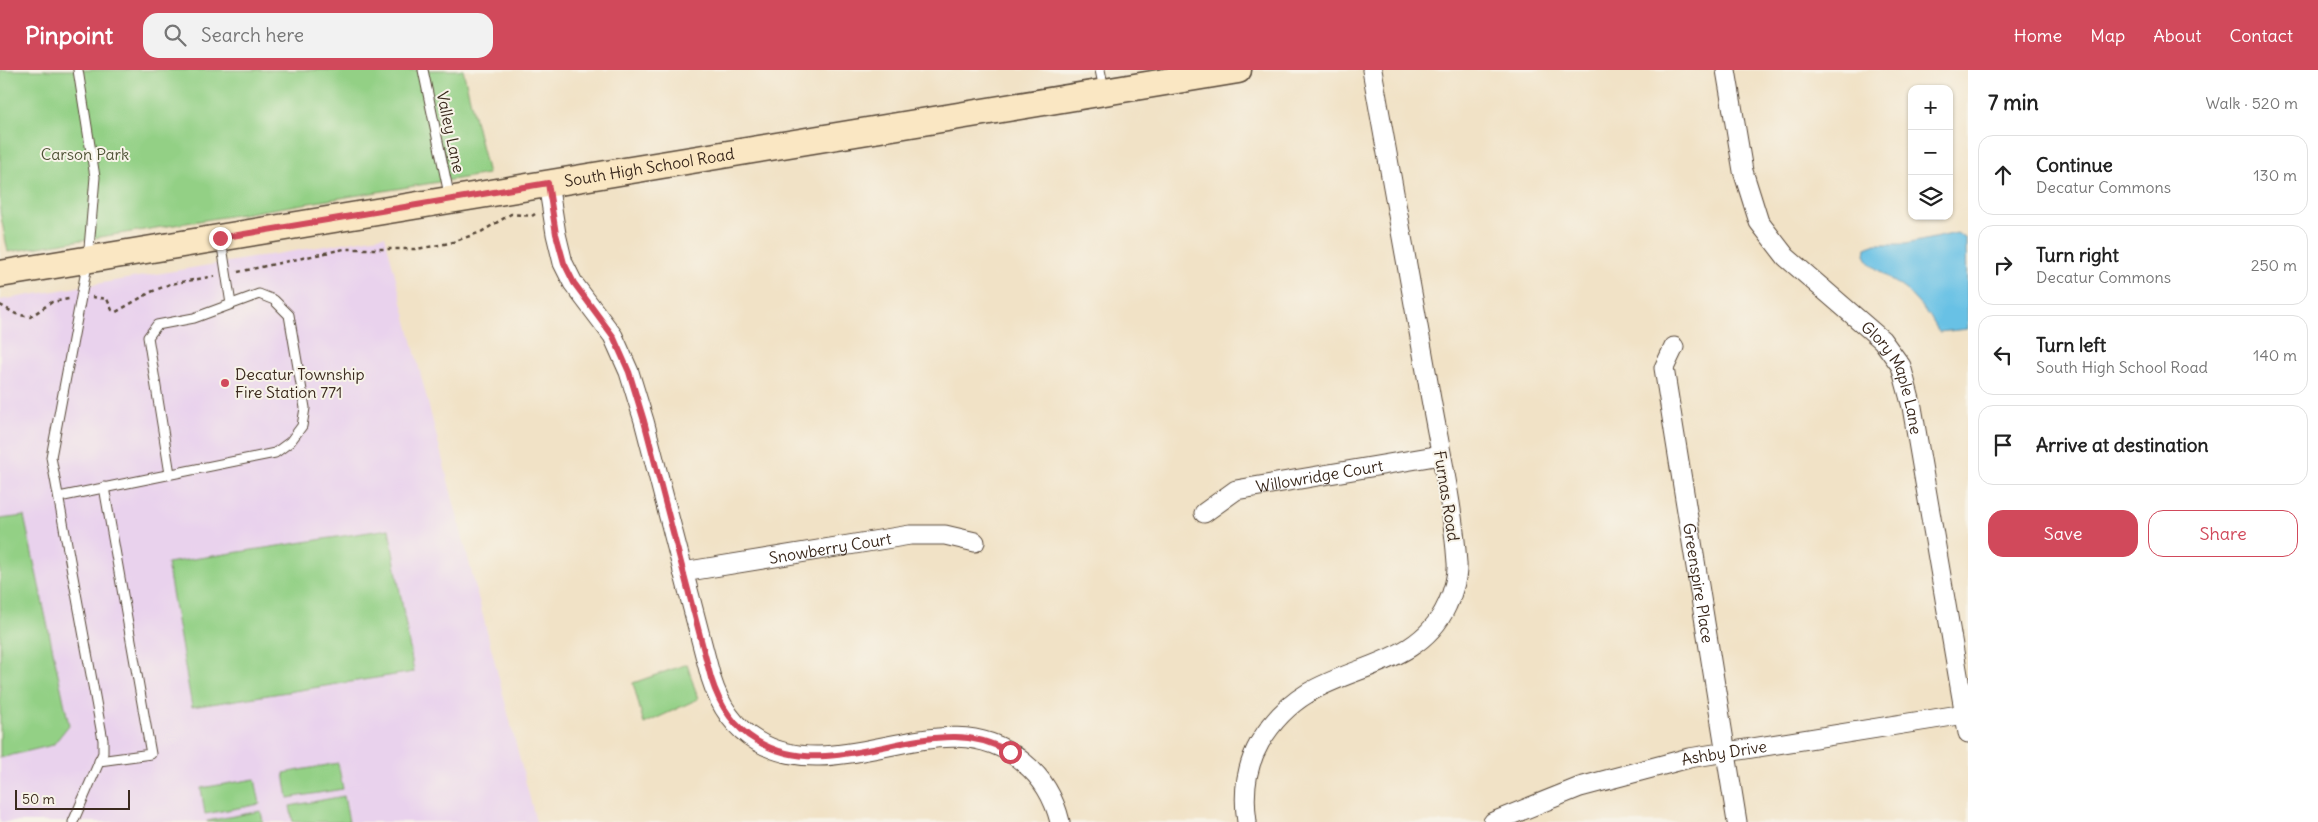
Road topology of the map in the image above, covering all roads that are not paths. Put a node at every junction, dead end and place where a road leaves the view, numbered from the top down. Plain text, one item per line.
1 (78, 70) edge
2 (423, 70) edge
3 (1238, 70) edge
4 (1372, 70) edge
5 (1726, 70) edge
6 (1102, 81) edge
7 (548, 183) junction
8 (450, 199) junction
9 (220, 238) junction
10 (88, 260) junction
11 (0, 274) edge
12 (231, 304) junction
13 (1674, 347) dead end
14 (1441, 455) junction
15 (170, 474) junction
16 (104, 488) junction
17 (59, 497) junction
18 (1204, 513) dead end
19 (975, 542) dead end
20 (683, 572) junction
21 (1965, 714) junction
22 (1968, 733) edge
23 (1725, 752) junction
24 (99, 761) junction
25 (73, 822) edge
26 (1060, 822) edge
27 (1247, 822) edge
28 (1493, 822) edge
29 (1737, 822) edge

1 - 10 lane
2 - 8 lane, Valley Lane
3 - 6 main road, South High School Road
4 - 14 street, Furnas Road
5 - 21 street, Glory Maple Lane
6 - 7 main road, South High School Road
7 - 8 main road, South High School Road
7 - 20 street
8 - 9 main road, South High School Road
9 - 10 main road, South High School Road
9 - 12 lane
10 - 11 main road, South High School Road
10 - 17 lane
12 - 15 lane
12 - 15 lane
13 - 23 street, Greenspire Place
14 - 18 street, Willowridge Court
14 - 27 street, Furnas Road
15 - 16 lane
16 - 17 lane
16 - 24 lane
17 - 24 lane
19 - 20 street, Snowberry Court
20 - 26 street
21 - 22 street, Glory Maple Lane
21 - 23 street, Ashby Drive
23 - 28 street, Ashby Drive
23 - 29 street, Greenspire Place
24 - 25 lane

